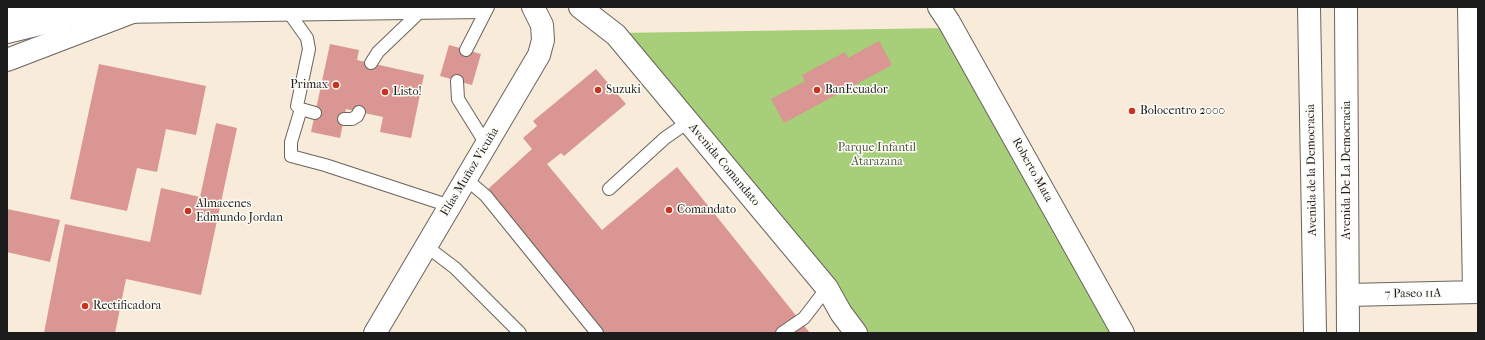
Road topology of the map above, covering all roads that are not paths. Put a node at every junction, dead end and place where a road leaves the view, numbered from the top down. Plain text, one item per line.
1 (481, 7) edge
2 (488, 7) edge
3 (533, 7) edge
4 (580, 7) edge
5 (939, 7) edge
6 (1309, 7) edge
7 (1346, 7) edge
8 (1469, 7) edge
9 (425, 8) edge
10 (287, 10) junction
11 (135, 11) junction
12 (96, 12) junction
13 (7, 15) edge
14 (7, 32) edge
15 (466, 50) dead end
16 (7, 60) edge
17 (371, 63) dead end
18 (458, 81) dead end
19 (301, 109) junction
20 (359, 112) dead end
21 (315, 113) dead end
22 (344, 119) dead end
23 (688, 122) junction
24 (486, 144) junction
25 (466, 179) junction
26 (610, 189) dead end
27 (450, 206) junction
28 (426, 246) junction
29 (828, 288) junction
30 (1476, 292) edge
31 (1348, 295) junction
32 (375, 333) edge
33 (520, 333) edge
34 (597, 333) edge
35 (782, 333) edge
36 (856, 333) edge
37 (1123, 333) edge
38 (1315, 333) edge
39 (1348, 333) edge

1 - 9 street
2 - 15 lane
3 - 24 street, Elías Muñoz Vicuña
4 - 23 street, Avenida Comandato
5 - 37 street, Roberto Mata
6 - 38 street, Avenida de la Democracia
7 - 31 street, Avenida De La Democracia
8 - 30 street
9 - 10 street
9 - 17 lane
10 - 11 street
10 - 19 lane
11 - 12 street
11 - 16 street
12 - 13 street
12 - 14 street
18 - 24 lane
19 - 21 lane
19 - 27 lane
20 - 22 lane
23 - 26 lane
23 - 29 street, Avenida Comandato
24 - 25 street, Elías Muñoz Vicuña
25 - 27 street, Elías Muñoz Vicuña
25 - 34 lane
27 - 28 street, Elías Muñoz Vicuña
28 - 32 street, Elías Muñoz Vicuña
28 - 33 lane
29 - 35 lane
29 - 36 street, Avenida Comandato
30 - 31 street, 7 Paseo 11A
31 - 39 street, Avenida De La Democracia

